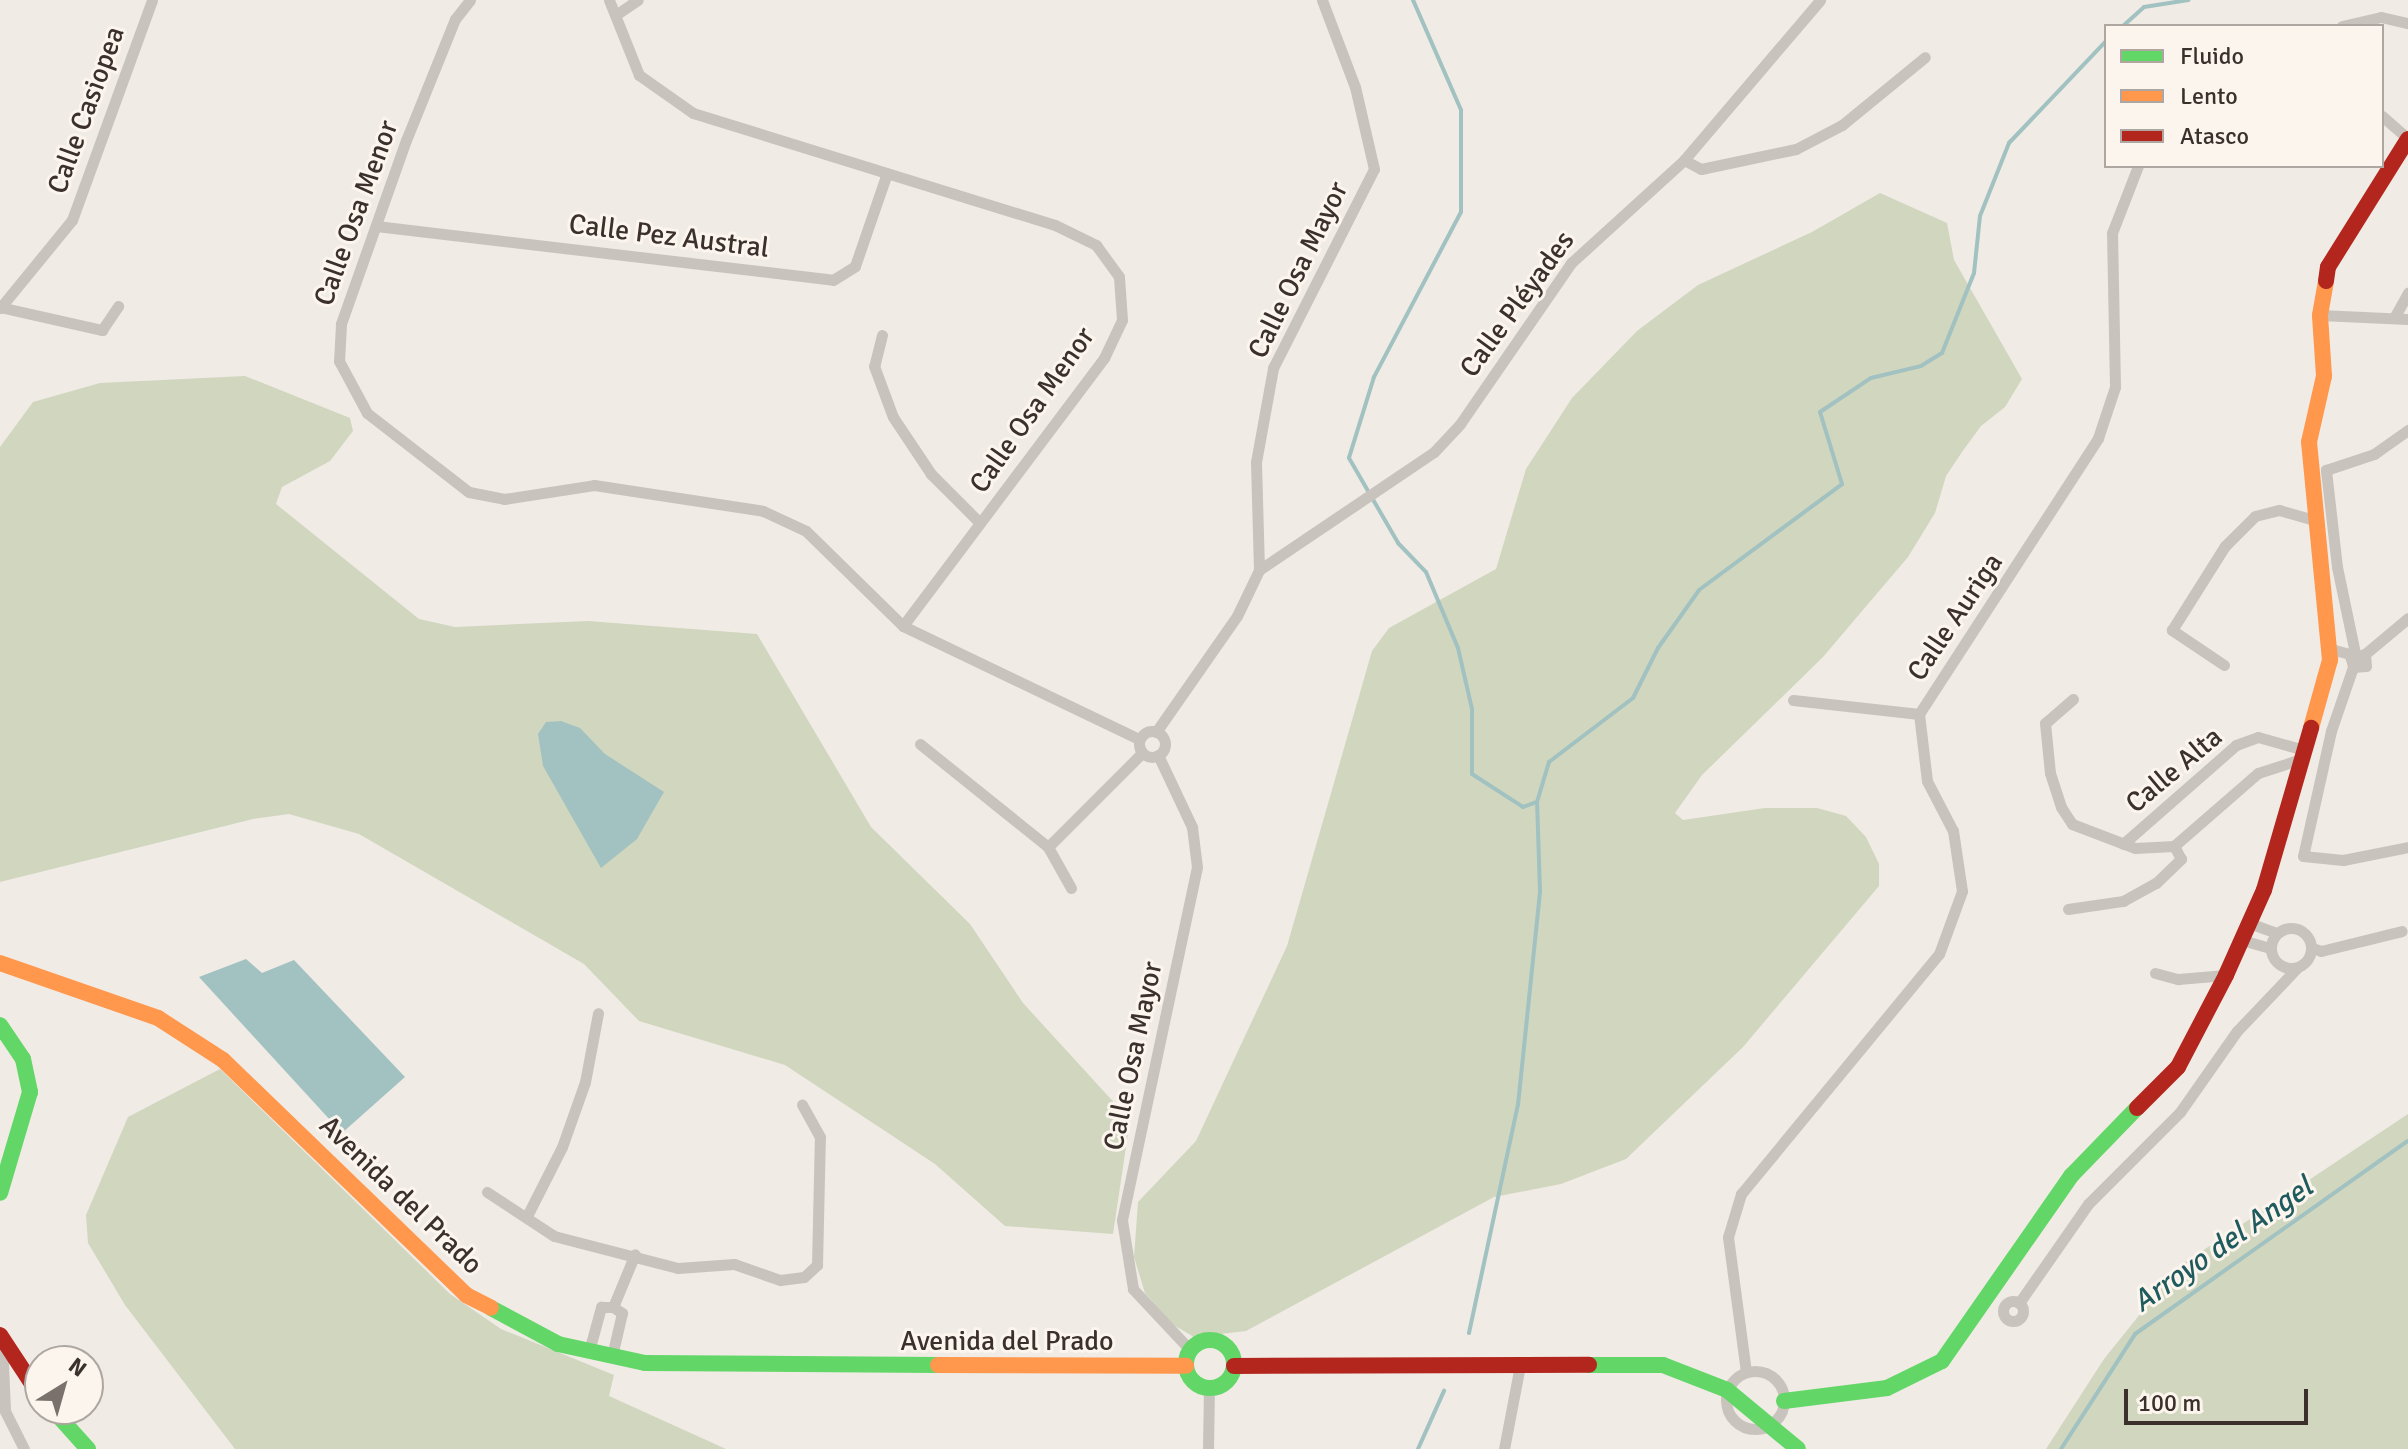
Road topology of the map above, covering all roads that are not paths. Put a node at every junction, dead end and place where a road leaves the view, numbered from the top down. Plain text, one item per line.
1 (152, 0) edge
2 (470, 0) edge
3 (609, 0) edge
4 (638, 0) edge
5 (1324, 0) edge
6 (1820, 0) edge
7 (617, 14) junction
8 (2408, 23) edge
9 (2351, 24) edge
10 (1925, 57) dead end
11 (2384, 118) edge
12 (2407, 138) edge
13 (1684, 160) junction
14 (2137, 168) edge
15 (887, 173) junction
16 (376, 226) junction
17 (2408, 293) edge
18 (118, 306) dead end
19 (0, 308) edge
20 (2320, 315) junction
21 (2394, 318) junction
22 (2408, 319) edge
23 (882, 335) dead end
24 (2408, 430) edge
25 (2317, 521) junction
26 (980, 523) junction
27 (1259, 570) junction
28 (2408, 618) edge
29 (903, 626) junction
30 (2330, 654) junction
31 (2356, 658) junction
32 (2224, 665) dead end
33 (2073, 699) dead end
34 (1793, 700) dead end
35 (1919, 714) junction
36 (1156, 732) junction
37 (1139, 739) junction
38 (920, 744) dead end
39 (1142, 753) junction
40 (1158, 755) junction
41 (2302, 755) junction
42 (2123, 844) junction
43 (2174, 846) junction
44 (1048, 847) junction
45 (2408, 847) edge
46 (1071, 888) dead end
47 (2068, 909) dead end
48 (2249, 923) junction
49 (2402, 931) dead end
50 (2276, 933) junction
51 (2242, 940) junction
52 (2270, 948) junction
53 (2312, 948) junction
54 (0, 963) edge
55 (2298, 967) junction
56 (2155, 973) dead end
57 (2226, 975) junction
58 (598, 1013) dead end
59 (0, 1025) edge
60 (802, 1105) dead end
61 (487, 1192) dead end
62 (0, 1193) edge
63 (527, 1216) junction
64 (635, 1254) junction
65 (2019, 1303) dead end
66 (613, 1307) junction
67 (1, 1338) edge
68 (589, 1351) junction
69 (612, 1356) junction
70 (1188, 1358) junction
71 (1520, 1365) junction
72 (1234, 1366) junction
73 (24, 1372) edge
74 (1746, 1372) junction
75 (1209, 1388) junction
76 (1727, 1390) junction
77 (1784, 1401) junction
78 (1774, 1423) junction
79 (66, 1425) edge
80 (24, 1449) edge
81 (88, 1449) edge
82 (1208, 1449) edge
83 (1504, 1449) edge
84 (1798, 1449) edge

1 - 19 street, Calle Casiopea
2 - 16 street, Calle Osa Menor
3 - 7 street, Calle Osa Menor
4 - 7 street
5 - 27 street, Calle Osa Mayor
6 - 13 street, Calle Pléyades
7 - 15 street, Calle Osa Menor
8 - 9 street
10 - 13 street
11 - 12 street
12 - 20 street
13 - 27 street, Calle Pléyades
14 - 35 street, Calle Auriga
15 - 16 street, Calle Pez Austral
15 - 26 street, Calle Osa Menor
16 - 29 street, Calle Osa Menor
17 - 21 street
18 - 19 street
20 - 21 street
20 - 25 street
21 - 22 street
23 - 26 street
24 - 31 street
25 - 30 street
25 - 32 street
26 - 29 street, Calle Osa Menor
27 - 36 street, Calle Osa Mayor
28 - 31 street
29 - 37 street, Calle Osa Menor
30 - 31 street
30 - 41 street
31 - 45 street
33 - 42 street
34 - 35 street
35 - 74 street, Calle Auriga
36 - 37 street
36 - 40 street
37 - 39 street
38 - 44 street
39 - 40 street
39 - 44 street
40 - 70 street, Calle Osa Mayor
41 - 42 street, Calle Alta
41 - 43 street
41 - 48 street
42 - 43 street
43 - 47 street
44 - 46 street
48 - 50 street
48 - 51 street
49 - 53 street
50 - 52 street
50 - 53 street
51 - 52 street
51 - 57 street
52 - 55 street
53 - 55 street
54 - 68 street, Avenida del Prado
55 - 65 street
56 - 57 street
57 - 77 street
58 - 63 street
59 - 62 street
60 - 64 street
61 - 63 street
63 - 64 street
64 - 66 street
66 - 68 street
66 - 69 street
67 - 73 street
67 - 80 street
68 - 69 street, Avenida del Prado
69 - 70 street, Avenida del Prado
70 - 72 street
70 - 75 street
71 - 72 street
71 - 76 street
71 - 83 street
72 - 75 street
74 - 76 street
74 - 77 street
75 - 82 street
76 - 78 street
76 - 78 street
77 - 78 street
78 - 84 street
79 - 81 street

